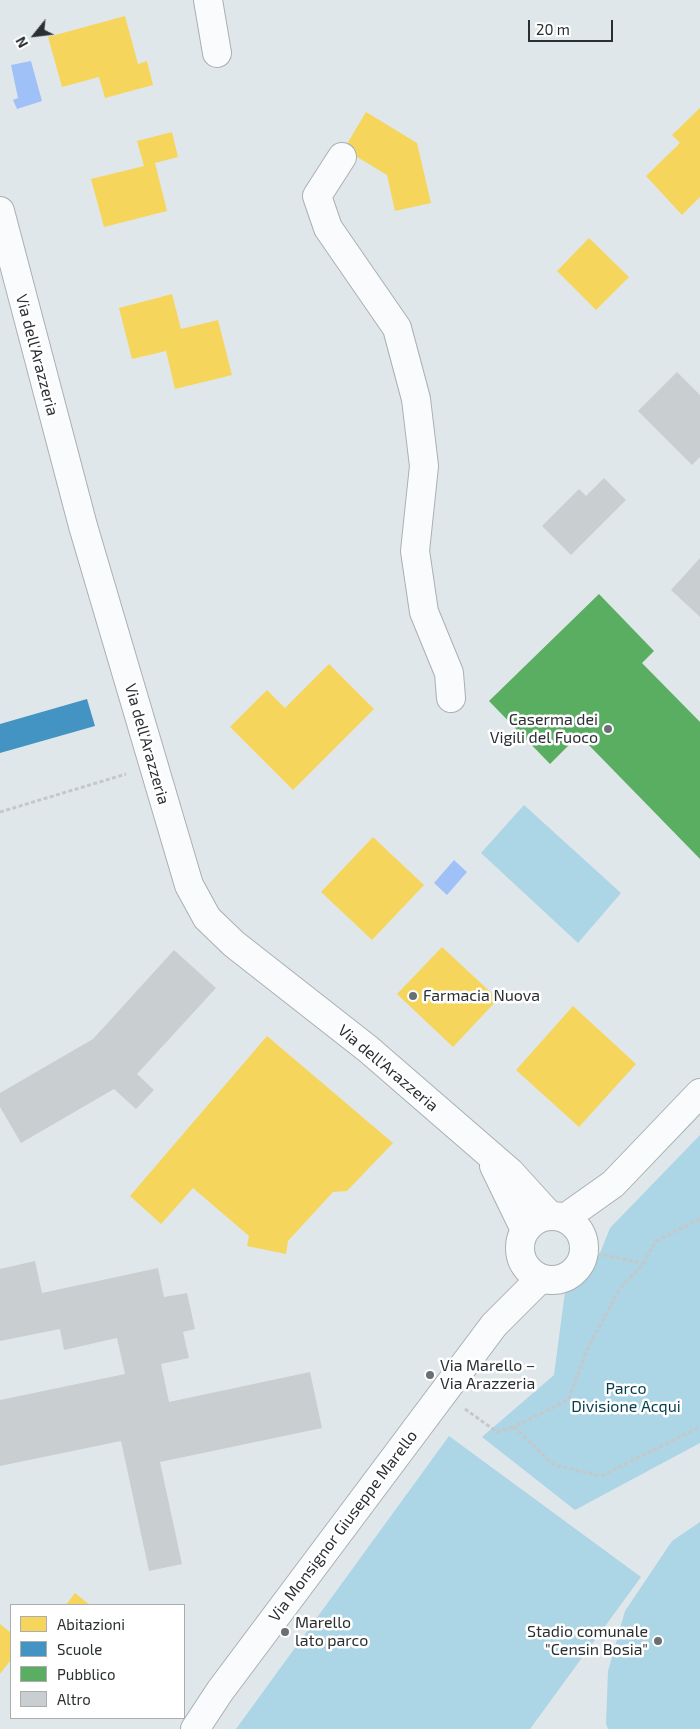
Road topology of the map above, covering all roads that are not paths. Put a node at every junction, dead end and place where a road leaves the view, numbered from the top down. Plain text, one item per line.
1 (208, 0) edge
2 (218, 53) dead end
3 (342, 156) dead end
4 (0, 211) edge
5 (451, 698) dead end
6 (700, 1093) edge
7 (490, 1155) junction
8 (525, 1230) junction
9 (571, 1230) junction
10 (532, 1270) junction
11 (195, 1729) edge

1 - 2 street
3 - 5 street
4 - 7 street, Via dell'Arazzeria
6 - 9 street
7 - 8 street, Via dell'Arazzeria
7 - 9 street, Via dell'Arazzeria
8 - 9 street
8 - 10 street, Via Monsignor Giuseppe Marello
9 - 10 street
10 - 11 street, Via Monsignor Giuseppe Marello

